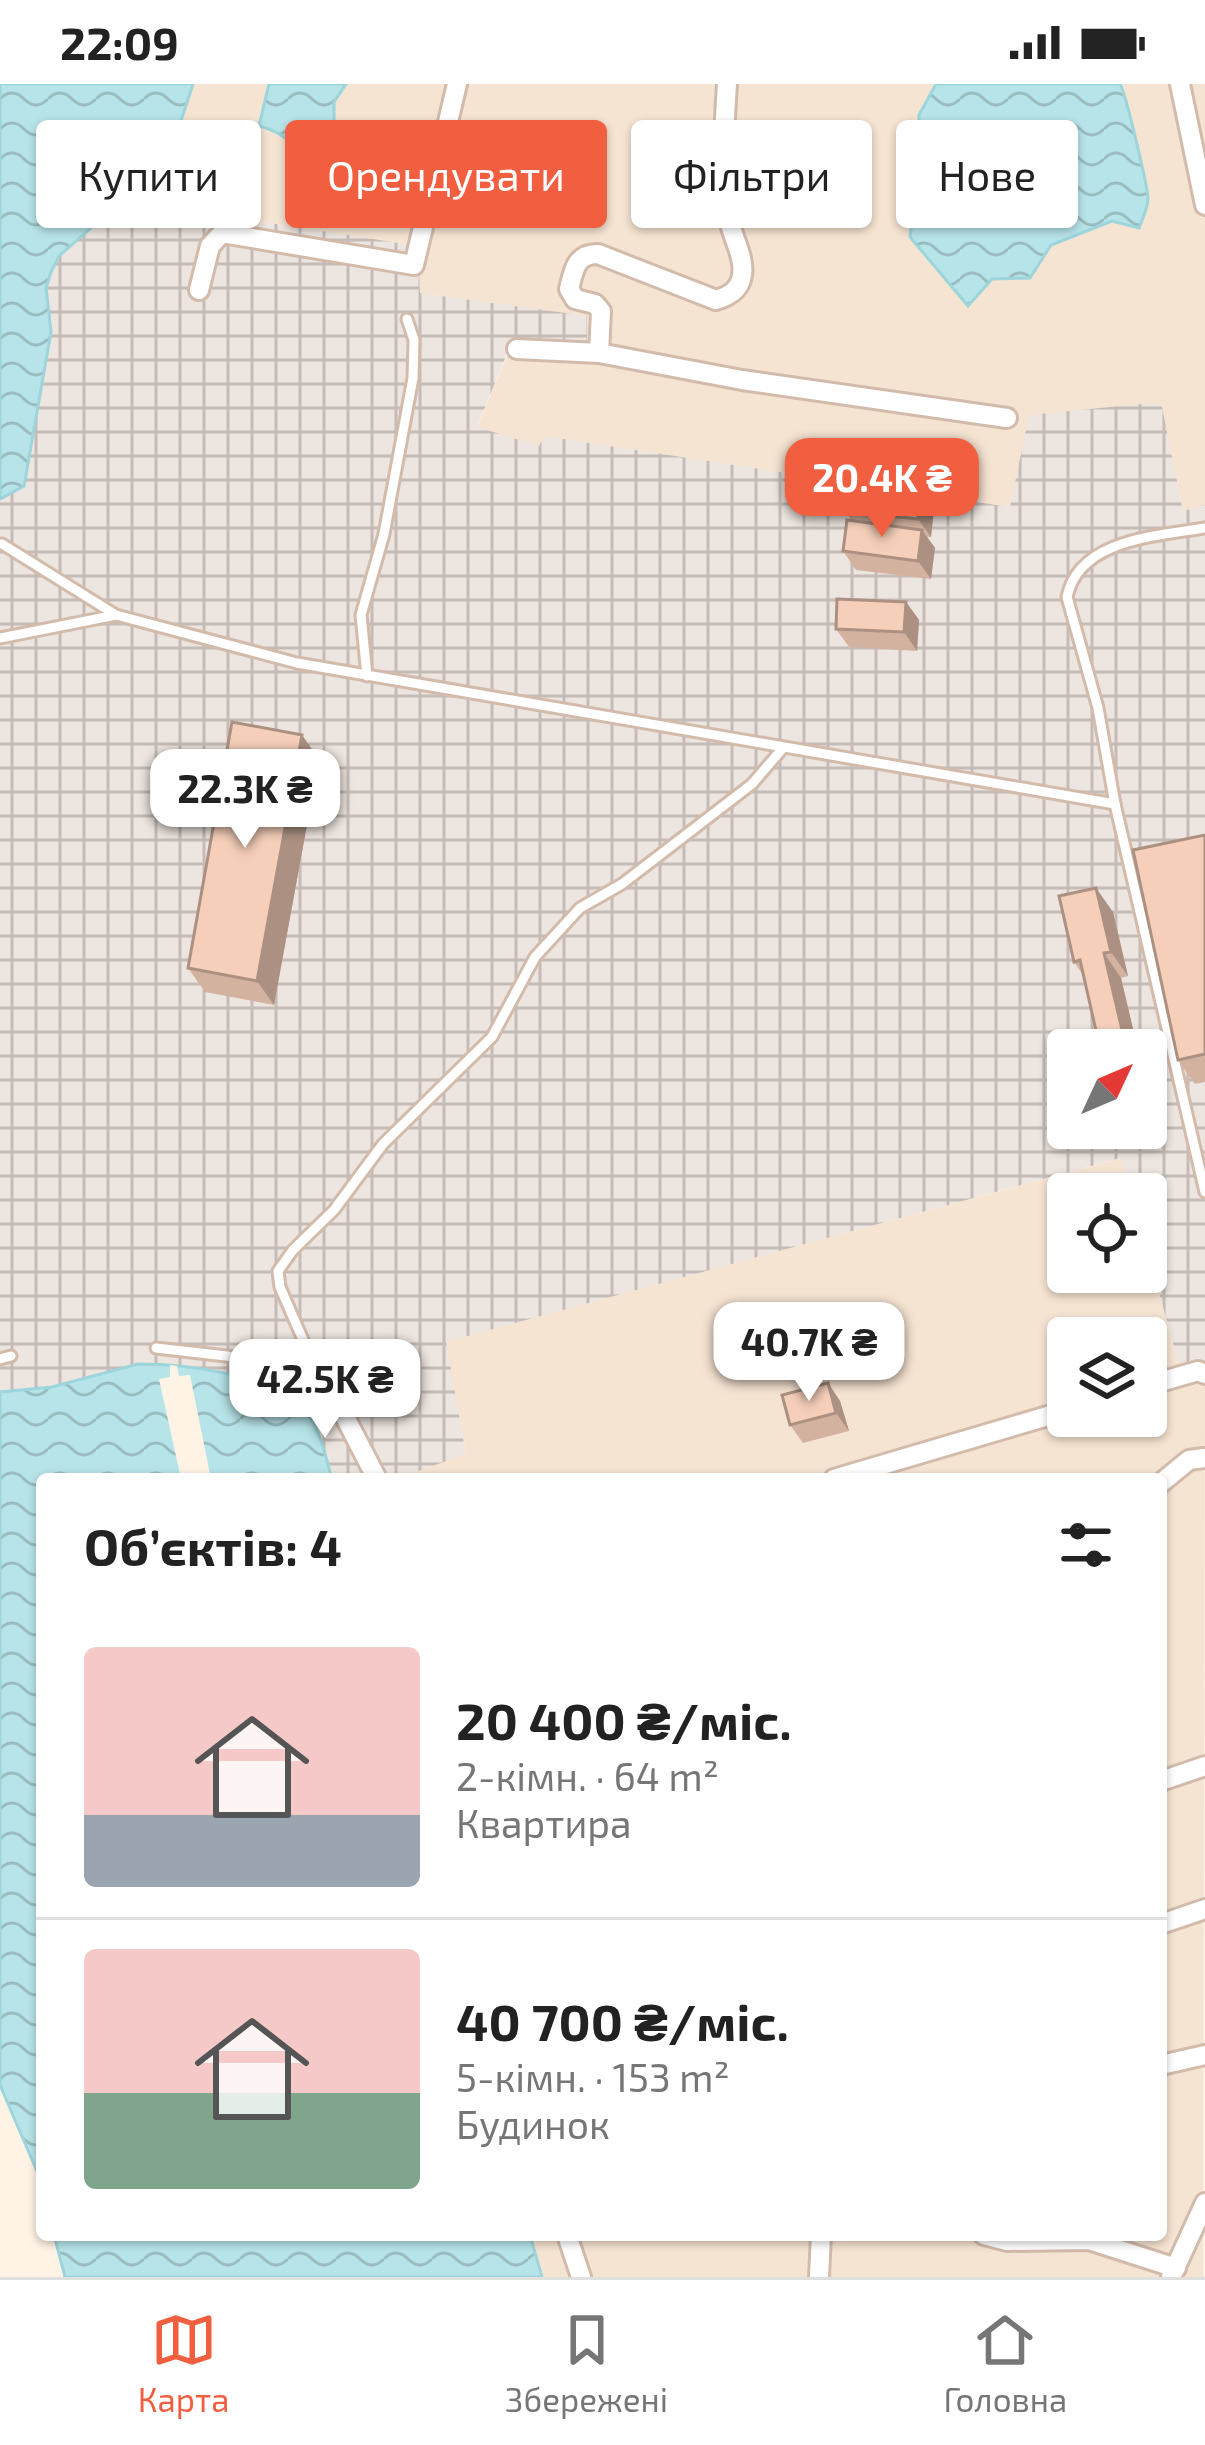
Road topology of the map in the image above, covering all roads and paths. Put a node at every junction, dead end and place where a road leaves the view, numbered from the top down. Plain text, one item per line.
1 (457, 84) edge
2 (727, 84) edge
3 (1180, 84) edge
4 (1205, 205) edge
5 (200, 290) dead end
6 (407, 319) dead end
7 (517, 349) dead end
8 (599, 353) junction
9 (1006, 418) dead end
10 (1205, 528) edge
11 (2, 544) edge
12 (116, 615) junction
13 (0, 638) edge
14 (367, 676) junction
15 (783, 748) junction
16 (1115, 804) junction
17 (1205, 1192) edge
18 (156, 1348) dead end
19 (317, 1372) junction
20 (1205, 1374) edge
21 (1167, 1381) edge
22 (1047, 1416) edge
23 (1205, 1458) edge
24 (373, 1473) edge
25 (854, 1473) edge
26 (1167, 1478) edge
27 (1205, 1766) edge
28 (1167, 1779) edge
29 (1205, 1909) edge
30 (1167, 1922) edge
31 (1205, 2055) edge
32 (1167, 2064) edge
33 (1205, 2203) edge
34 (569, 2241) edge
35 (820, 2241) edge
36 (1099, 2241) edge
37 (1173, 2272) edge
38 (581, 2277) edge
39 (819, 2277) edge

1 - 5 street
2 - 8 street
3 - 4 street
6 - 14 lane
7 - 8 street
8 - 9 street
10 - 16 lane
11 - 12 lane
12 - 13 lane
12 - 14 lane
14 - 15 lane
15 - 16 lane
15 - 19 lane
16 - 17 lane
18 - 19 lane
19 - 24 street
20 - 21 street
22 - 25 street
23 - 26 street
27 - 28 street
29 - 30 street
31 - 32 street
33 - 37 street
34 - 38 street
35 - 39 street
36 - 37 street

